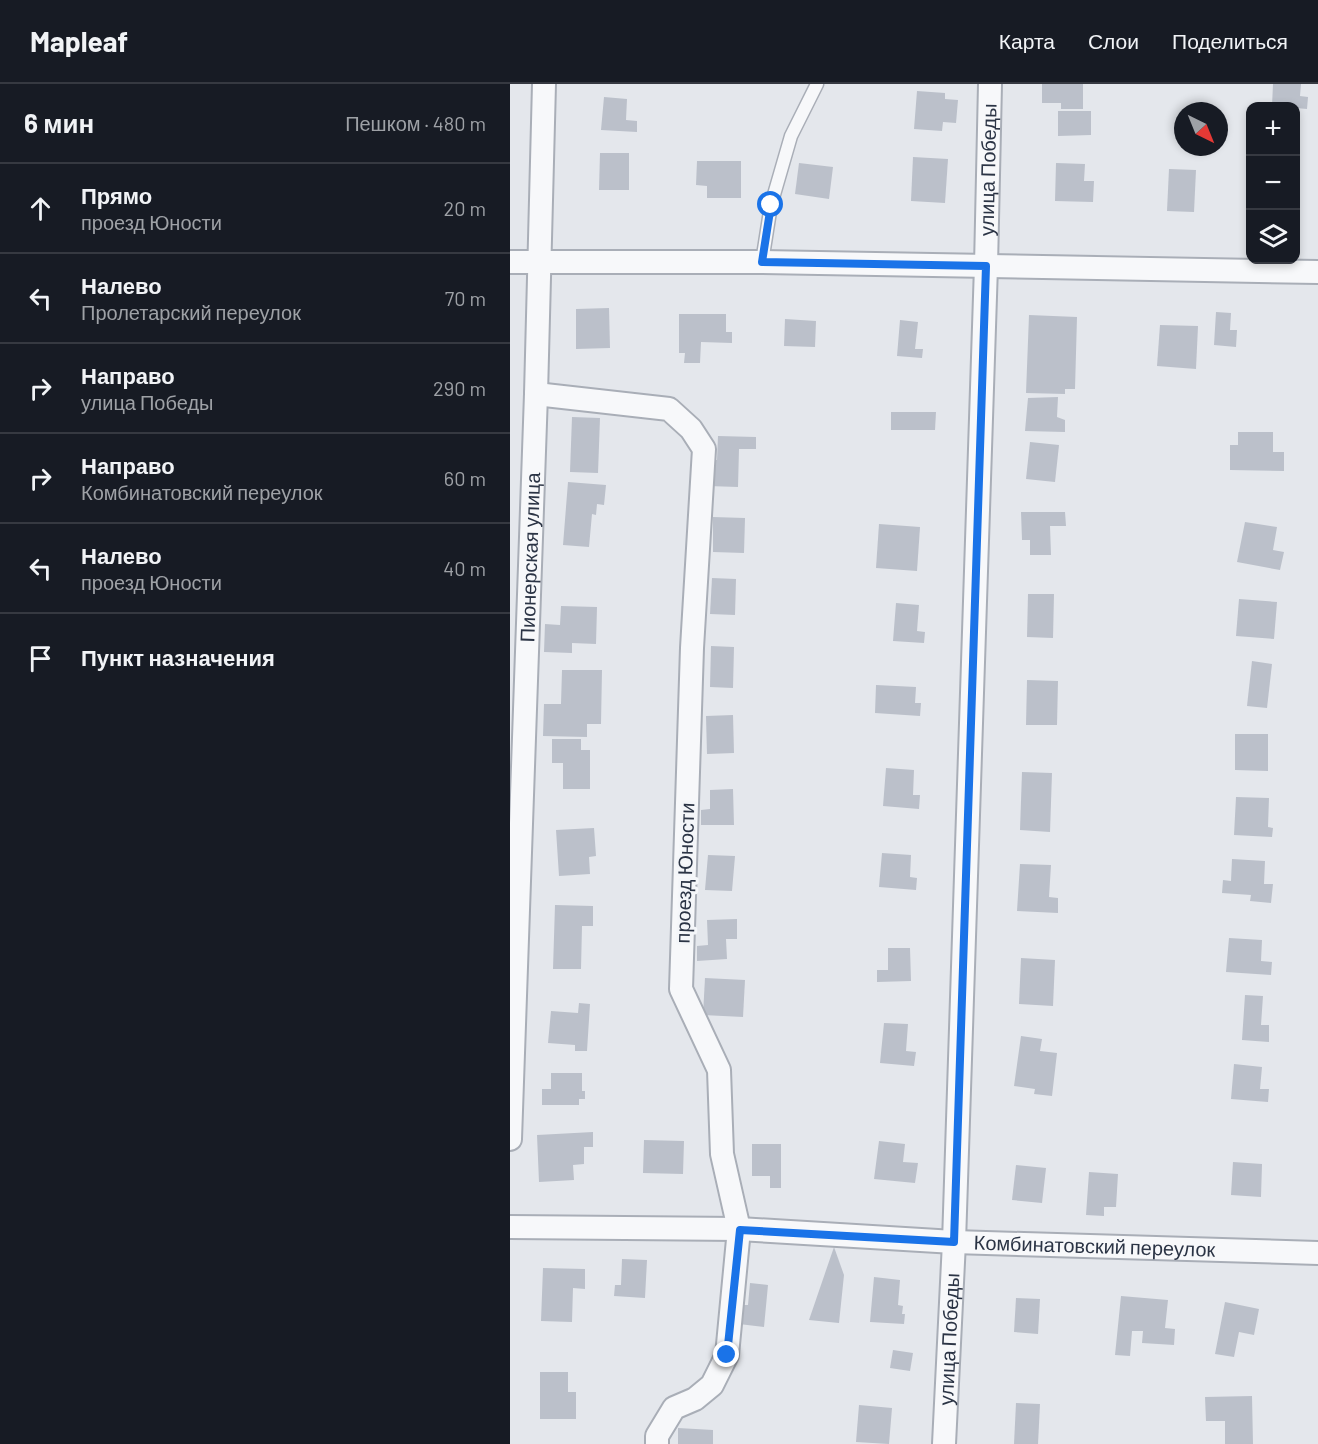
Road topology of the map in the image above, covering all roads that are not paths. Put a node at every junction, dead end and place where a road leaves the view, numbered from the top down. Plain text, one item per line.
1 (544, 84) edge
2 (818, 84) edge
3 (990, 84) edge
4 (510, 262) edge
5 (762, 262) junction
6 (539, 263) junction
7 (986, 266) junction
8 (1318, 272) edge
9 (536, 393) junction
10 (510, 1139) edge
11 (510, 1227) edge
12 (740, 1230) junction
13 (954, 1242) junction
14 (1318, 1252) edge
15 (657, 1444) edge
16 (944, 1444) edge

1 - 6 street, Пионерская улица
2 - 5 lane
3 - 7 street, улица Победы
4 - 6 street
5 - 6 street
5 - 7 street
6 - 9 street, Пионерская улица
7 - 8 street
7 - 13 street, улица Победы
9 - 10 street, Пионерская улица
9 - 12 street, проезд Юности
11 - 12 street, Комбинатовский переулок
12 - 13 street, Комбинатовский переулок
12 - 15 street, проезд Юности
13 - 14 street, Комбинатовский переулок
13 - 16 street, улица Победы

